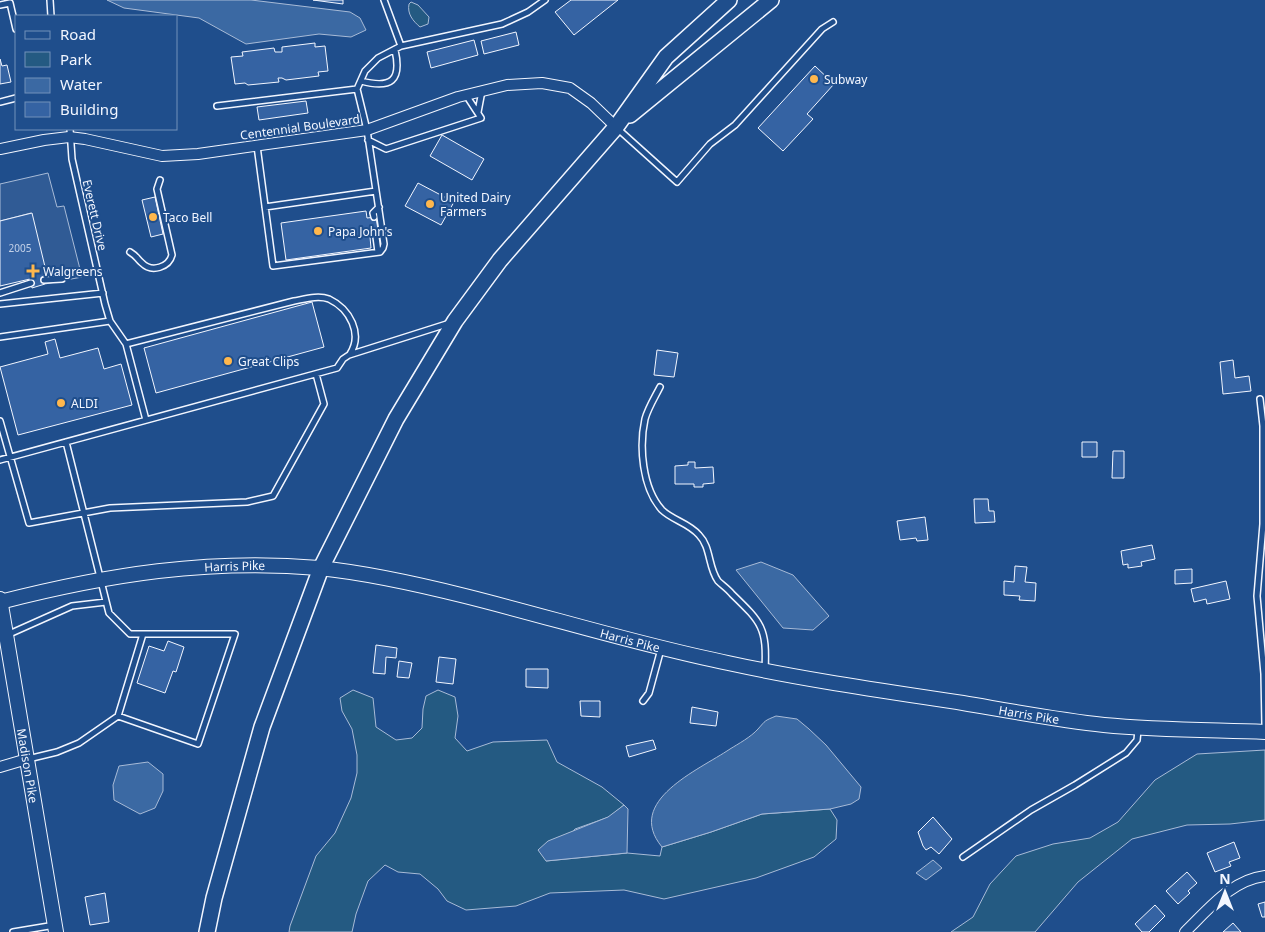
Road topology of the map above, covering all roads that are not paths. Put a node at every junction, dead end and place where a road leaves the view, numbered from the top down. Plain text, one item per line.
1 (50, 0) edge
2 (384, 0) edge
3 (545, 0) edge
4 (729, 0) edge
5 (771, 0) edge
6 (0, 5) edge
7 (51, 15) edge
8 (834, 22) dead end
9 (15, 25) edge
10 (401, 46) junction
11 (395, 50) junction
12 (361, 81) junction
13 (357, 89) junction
14 (482, 91) junction
15 (466, 95) junction
16 (15, 98) edge
17 (0, 102) edge
18 (217, 106) dead end
19 (478, 112) junction
20 (616, 127) junction
21 (69, 133) edge
22 (367, 135) junction
23 (257, 146) junction
24 (0, 149) edge
25 (160, 180) dead end
26 (376, 191) junction
27 (265, 207) junction
28 (378, 207) junction
29 (374, 217) dead end
30 (376, 236) dead end
31 (130, 252) dead end
32 (378, 252) junction
33 (62, 278) dead end
34 (44, 280) dead end
35 (31, 283) dead end
36 (0, 293) edge
37 (103, 293) junction
38 (0, 304) edge
39 (110, 321) junction
40 (455, 321) junction
41 (0, 338) edge
42 (126, 344) junction
43 (349, 355) junction
44 (316, 374) junction
45 (660, 388) dead end
46 (1260, 399) dead end
47 (146, 420) junction
48 (0, 421) edge
49 (66, 442) junction
50 (9, 458) junction
51 (0, 460) edge
52 (84, 513) junction
53 (321, 568) junction
54 (101, 579) junction
55 (0, 601) edge
56 (106, 602) junction
57 (143, 634) junction
58 (6, 635) junction
59 (661, 648) junction
60 (765, 670) junction
61 (643, 701) dead end
62 (118, 716) junction
63 (1265, 726) edge
64 (1139, 727) junction
65 (1265, 732) edge
66 (27, 759) junction
67 (0, 767) edge
68 (964, 857) dead end
69 (1265, 876) edge
70 (56, 928) edge
71 (13, 932) edge
72 (207, 932) edge
73 (1185, 932) edge

1 - 7 lane
2 - 10 lane
3 - 10 lane
4 - 20 main road
5 - 20 main road
6 - 9 lane
8 - 20 lane
10 - 11 lane
11 - 12 lane
11 - 12 lane
12 - 13 lane
13 - 18 lane
13 - 22 lane
14 - 15 street, Centennial Boulevard
14 - 19 lane
14 - 20 street, Centennial Boulevard
15 - 19 lane
15 - 22 street, Centennial Boulevard
16 - 17 lane
19 - 22 lane
20 - 40 main road
21 - 23 street, Centennial Boulevard
21 - 24 street, Centennial Boulevard
21 - 37 lane, Everett Drive
22 - 23 street, Centennial Boulevard
22 - 26 lane
23 - 27 lane
25 - 31 lane
26 - 27 lane
26 - 28 lane
27 - 32 lane
28 - 29 lane
28 - 32 lane
30 - 32 lane
33 - 34 lane
35 - 36 lane
37 - 38 lane
37 - 39 lane, Everett Drive
39 - 41 lane
39 - 42 lane, Everett Drive
40 - 43 lane
40 - 53 main road
42 - 43 lane
42 - 47 lane
43 - 44 lane
44 - 47 lane
44 - 52 lane
45 - 60 lane
46 - 63 lane
47 - 49 lane
48 - 50 lane
49 - 50 lane
49 - 52 lane
50 - 51 lane
50 - 52 lane
52 - 54 lane
53 - 54 main road, Harris Pike
53 - 59 main road, Harris Pike
53 - 72 main road
54 - 55 main road, Harris Pike
54 - 56 lane
55 - 58 main road, Madison Pike
56 - 57 lane
56 - 58 lane
57 - 62 lane
57 - 62 lane
58 - 66 main road, Madison Pike
59 - 60 main road, Harris Pike
59 - 61 lane
60 - 64 main road, Harris Pike
62 - 66 lane
64 - 65 main road, Harris Pike
64 - 68 lane
66 - 67 street
66 - 70 main road, Madison Pike
69 - 73 street
70 - 71 lane

